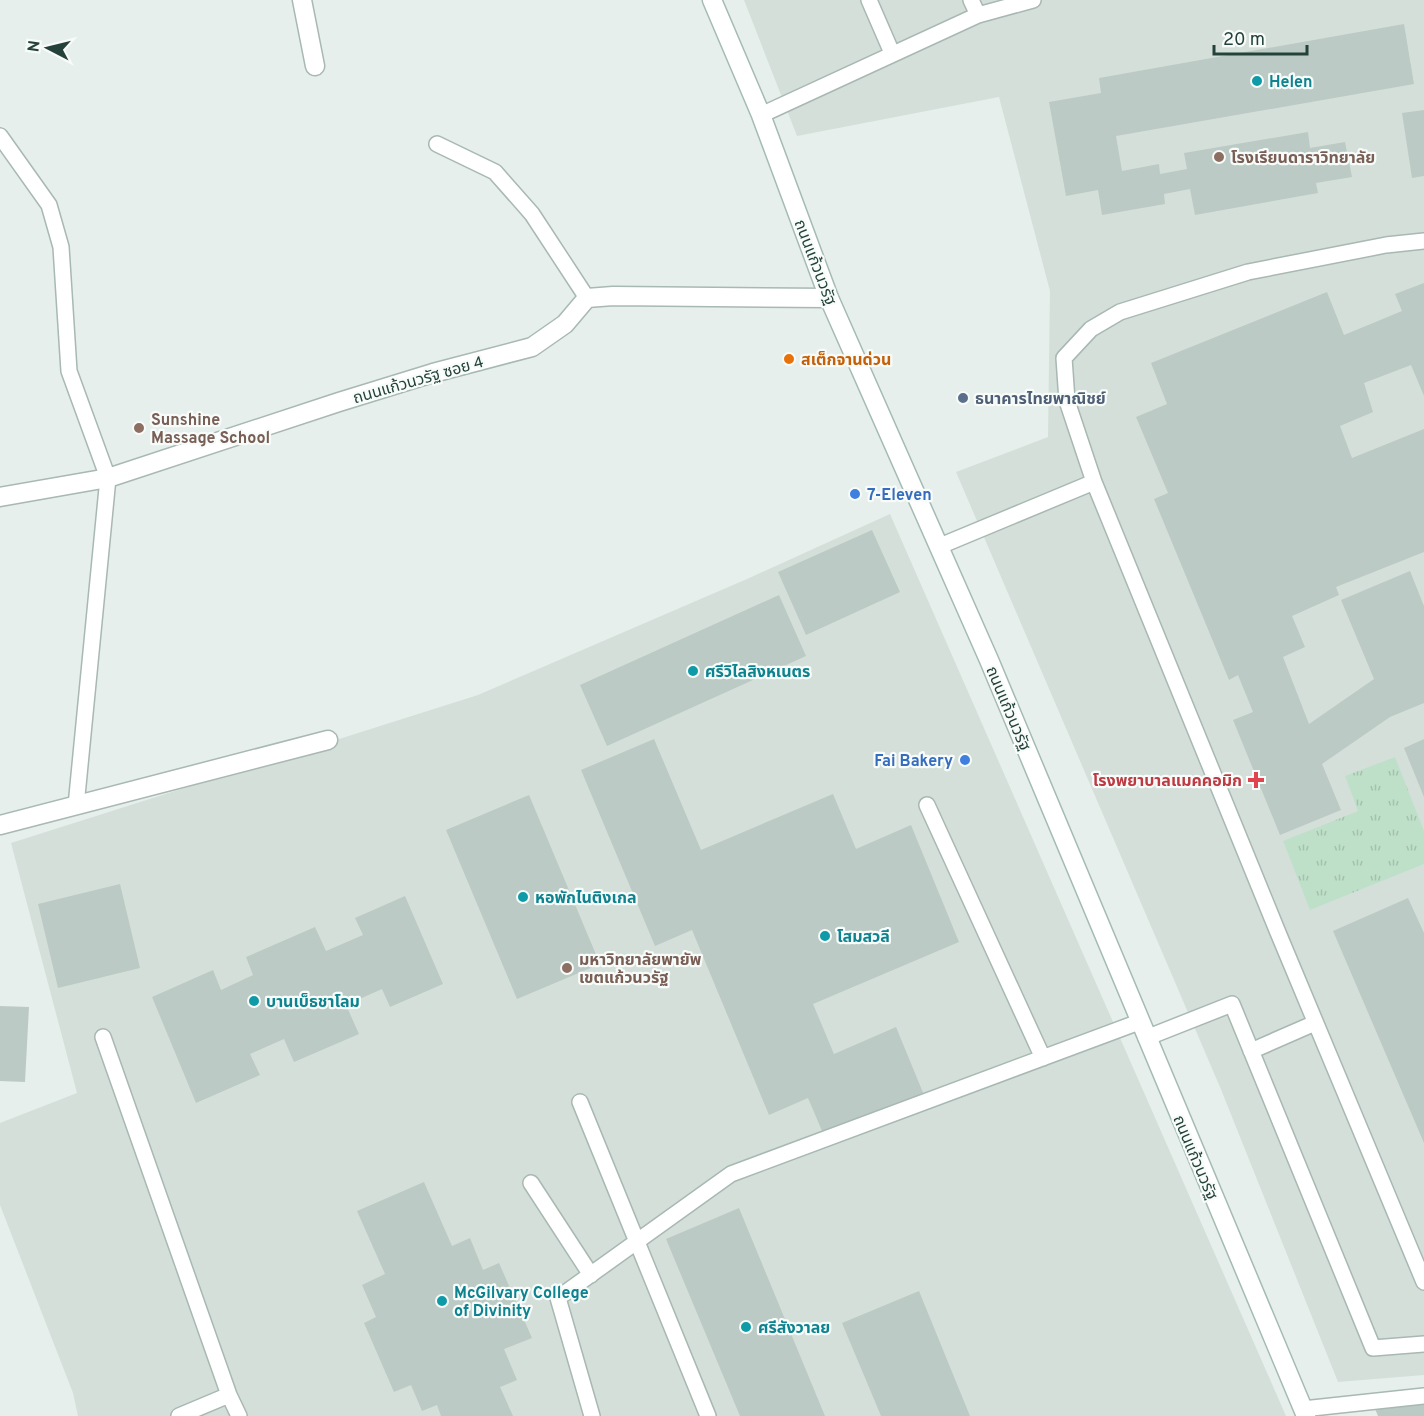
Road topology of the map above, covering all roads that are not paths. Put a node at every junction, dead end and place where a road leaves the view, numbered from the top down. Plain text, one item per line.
1 (302, 0) edge
2 (712, 0) edge
3 (869, 0) edge
4 (971, 0) edge
5 (1033, 0) edge
6 (978, 15) junction
7 (892, 53) junction
8 (315, 66) dead end
9 (761, 115) junction
10 (0, 136) edge
11 (437, 144) dead end
12 (1424, 241) edge
13 (586, 298) junction
14 (829, 298) junction
15 (108, 478) junction
16 (1094, 482) junction
17 (0, 496) edge
18 (940, 546) junction
19 (328, 740) dead end
20 (927, 805) dead end
21 (76, 806) junction
22 (0, 825) edge
23 (1315, 1023) junction
24 (1142, 1030) junction
25 (103, 1036) dead end
26 (1251, 1051) junction
27 (1043, 1058) junction
28 (580, 1102) dead end
29 (531, 1183) dead end
30 (638, 1241) junction
31 (591, 1275) junction
32 (1424, 1282) edge
33 (1424, 1344) edge
34 (229, 1395) junction
35 (1424, 1396) edge
36 (1304, 1412) edge
37 (179, 1416) edge
38 (239, 1416) edge
39 (592, 1416) edge
40 (708, 1416) edge

1 - 8 street
2 - 9 street, ถนนแก้วนวรัฐ
3 - 7 lane
4 - 6 lane
5 - 6 lane
6 - 7 lane
7 - 9 lane
9 - 14 street, ถนนแก้วนวรัฐ
10 - 15 lane
11 - 13 lane
12 - 16 lane
13 - 14 street
13 - 15 street, ถนนแก้วนวรัฐ ซอย 4
14 - 18 street, ถนนแก้วนวรัฐ
15 - 17 street, ถนนแก้วนวรัฐ ซอย 4
15 - 21 lane
16 - 18 lane
16 - 23 lane
18 - 24 street, ถนนแก้วนวรัฐ
19 - 21 street
20 - 27 lane
21 - 22 street
23 - 26 lane
23 - 32 lane
24 - 26 lane
24 - 27 lane
24 - 36 street, ถนนแก้วนวรัฐ
25 - 34 lane
26 - 33 lane
27 - 30 lane
28 - 30 lane
29 - 31 lane
30 - 31 lane
30 - 40 lane
31 - 39 lane
34 - 37 lane
34 - 38 lane
35 - 36 lane

